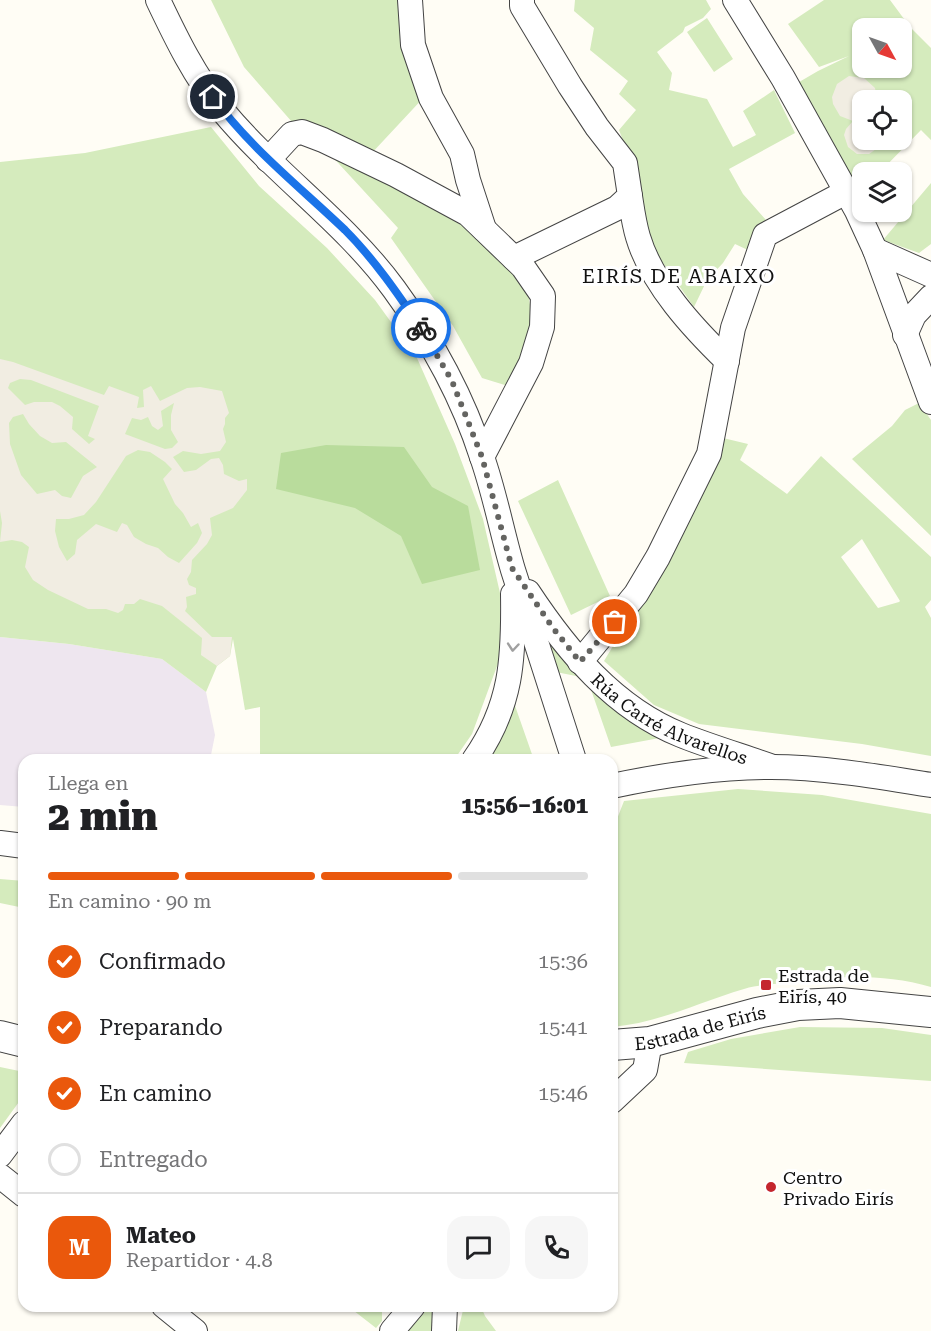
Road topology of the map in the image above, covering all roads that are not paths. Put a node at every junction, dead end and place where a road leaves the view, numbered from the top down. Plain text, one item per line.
1 (158, 0) edge
2 (410, 0) edge
3 (522, 0) edge
4 (735, 0) edge
5 (268, 160) junction
6 (846, 192) junction
7 (630, 196) junction
8 (484, 230) junction
9 (874, 250) junction
10 (514, 258) junction
11 (931, 274) edge
12 (931, 297) edge
13 (905, 334) junction
14 (727, 361) junction
15 (931, 402) edge
16 (482, 457) junction
17 (512, 568) junction
18 (580, 662) junction
19 (478, 754) edge
20 (572, 754) edge
21 (773, 767) junction
22 (618, 785) edge
23 (931, 785) edge
24 (0, 843) edge
25 (18, 845) edge
26 (931, 1012) edge
27 (0, 1036) edge
28 (18, 1040) edge
29 (650, 1041) junction
30 (618, 1044) edge
31 (618, 1095) edge
32 (18, 1131) edge
33 (0, 1155) edge
34 (0, 1176) edge
35 (18, 1190) edge
36 (171, 1312) edge
37 (408, 1312) edge
38 (445, 1312) edge
39 (195, 1331) edge
40 (392, 1331) edge
41 (444, 1331) edge

1 - 5 street, Rúa Carré Alvarellos
2 - 8 street
3 - 7 street
4 - 6 street
5 - 8 street
5 - 16 street, Rúa Carré Alvarellos
6 - 9 street
6 - 14 street
7 - 10 street
7 - 14 street
8 - 10 street
9 - 11 street
9 - 13 street
10 - 16 street
12 - 13 street
13 - 15 street
14 - 18 street
16 - 17 street, Rúa Carré Alvarellos
17 - 18 street, Rúa Carré Alvarellos
17 -> 19 street
17 - 20 street, Rúa Carré Alvarellos
18 - 21 street, Rúa Carré Alvarellos
21 - 22 street
21 - 23 street
24 - 25 street
26 - 29 street, Estrada de Eirís
27 - 28 street
29 - 30 street, Estrada de Eirís
29 - 31 street
32 - 33 street
34 - 35 street
36 - 39 street
37 - 40 street
38 - 41 street

